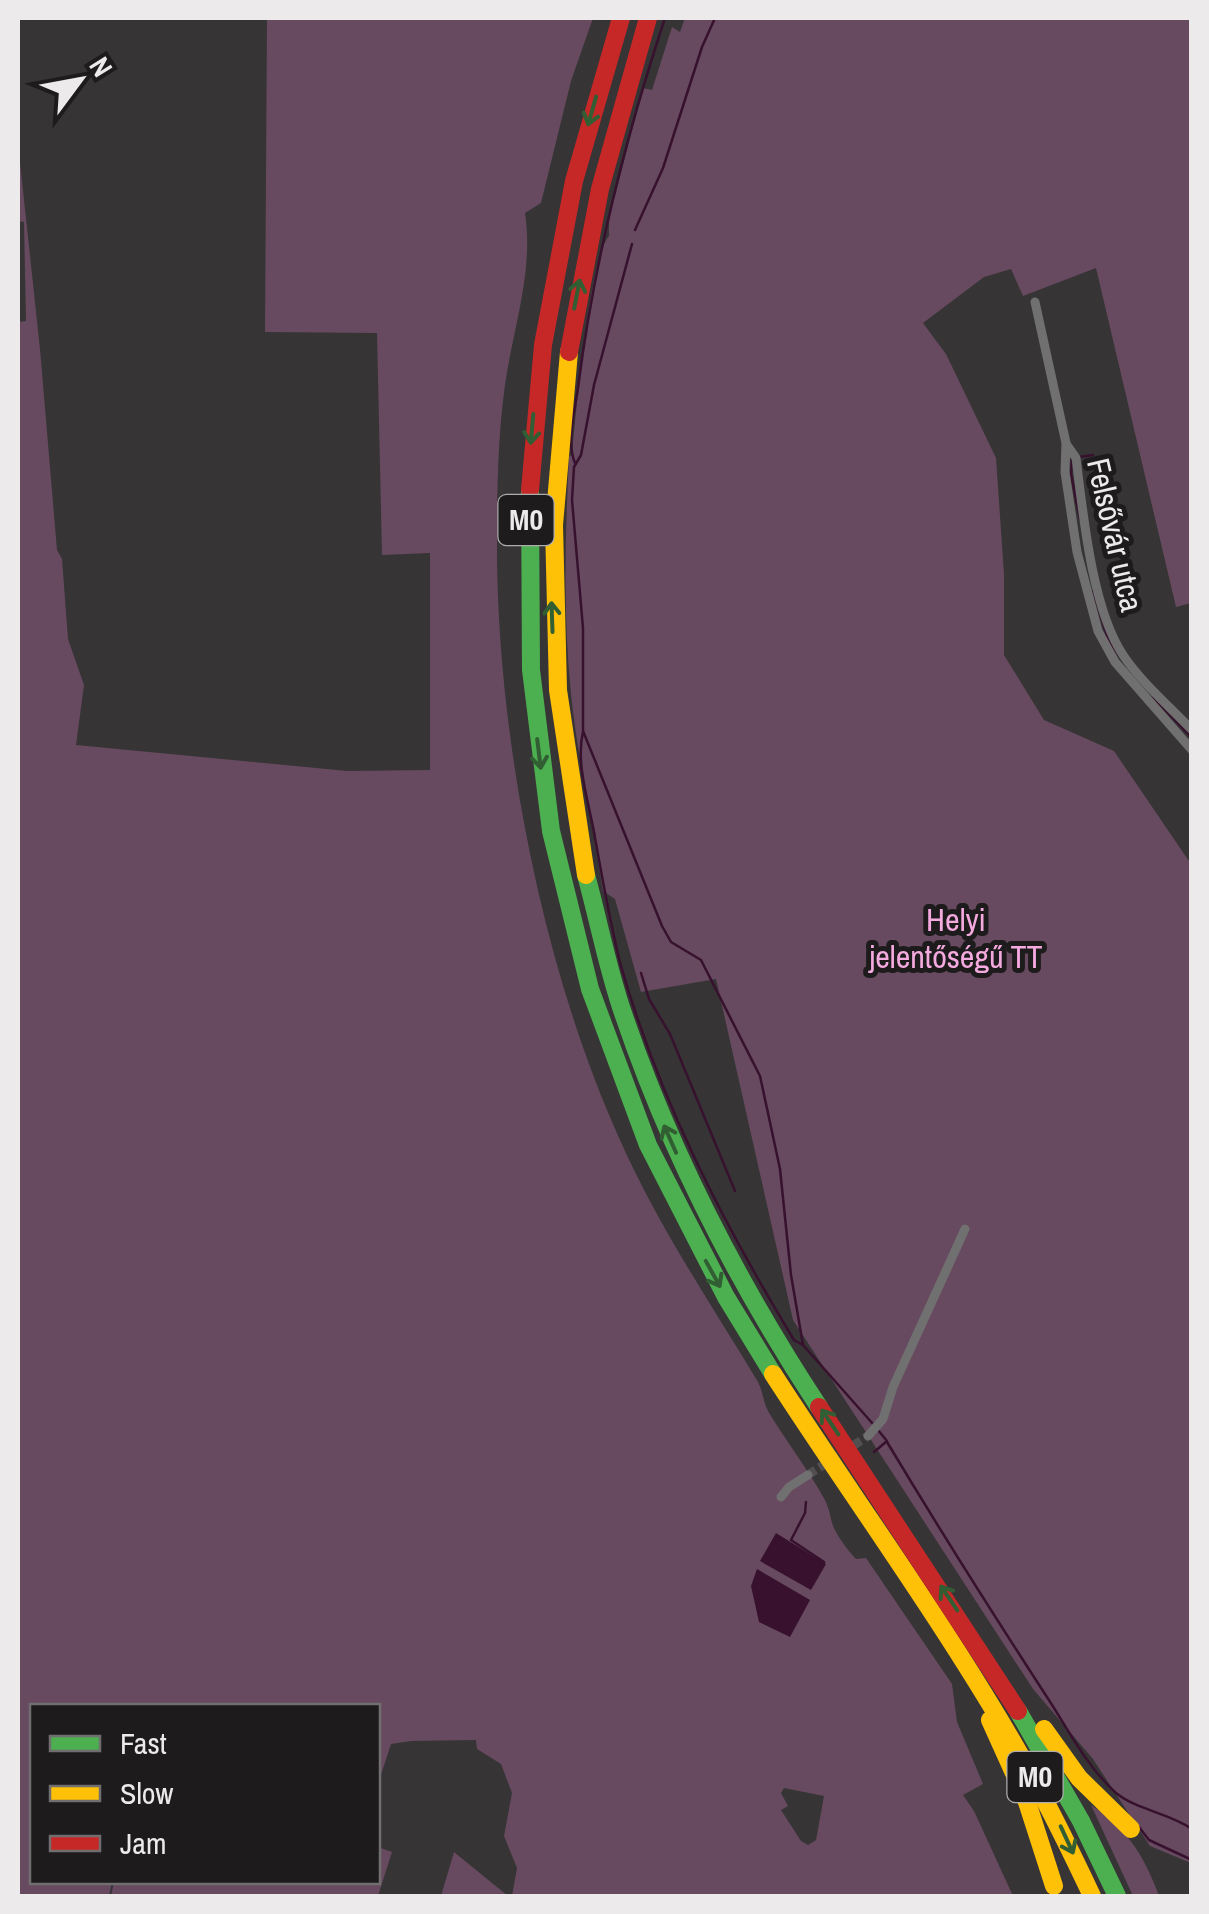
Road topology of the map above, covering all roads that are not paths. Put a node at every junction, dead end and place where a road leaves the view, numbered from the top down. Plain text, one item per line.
1 (621, 18) edge
2 (648, 18) edge
3 (1035, 302) dead end
4 (1066, 443) junction
5 (1192, 730) edge
6 (1192, 750) edge
7 (966, 1229) dead end
8 (874, 1430) tunnel mouth
9 (808, 1474) tunnel mouth
10 (781, 1497) dead end
11 (966, 1664) junction
12 (1002, 1680) junction
13 (1131, 1829) dead end
14 (1054, 1886) dead end
15 (1092, 1896) edge
16 (1117, 1896) edge

1 -> 11 highway, M0
12 -> 2 highway, M0
3 - 4 street, Felsővár utca
4 - 5 street, Felsővár utca
4 - 6 street, Felsővár utca
7 - 8 street
9 - 10 street
11 - 14 highway
11 -> 15 highway, M0
12 - 13 highway
12 - 16 highway, M0

